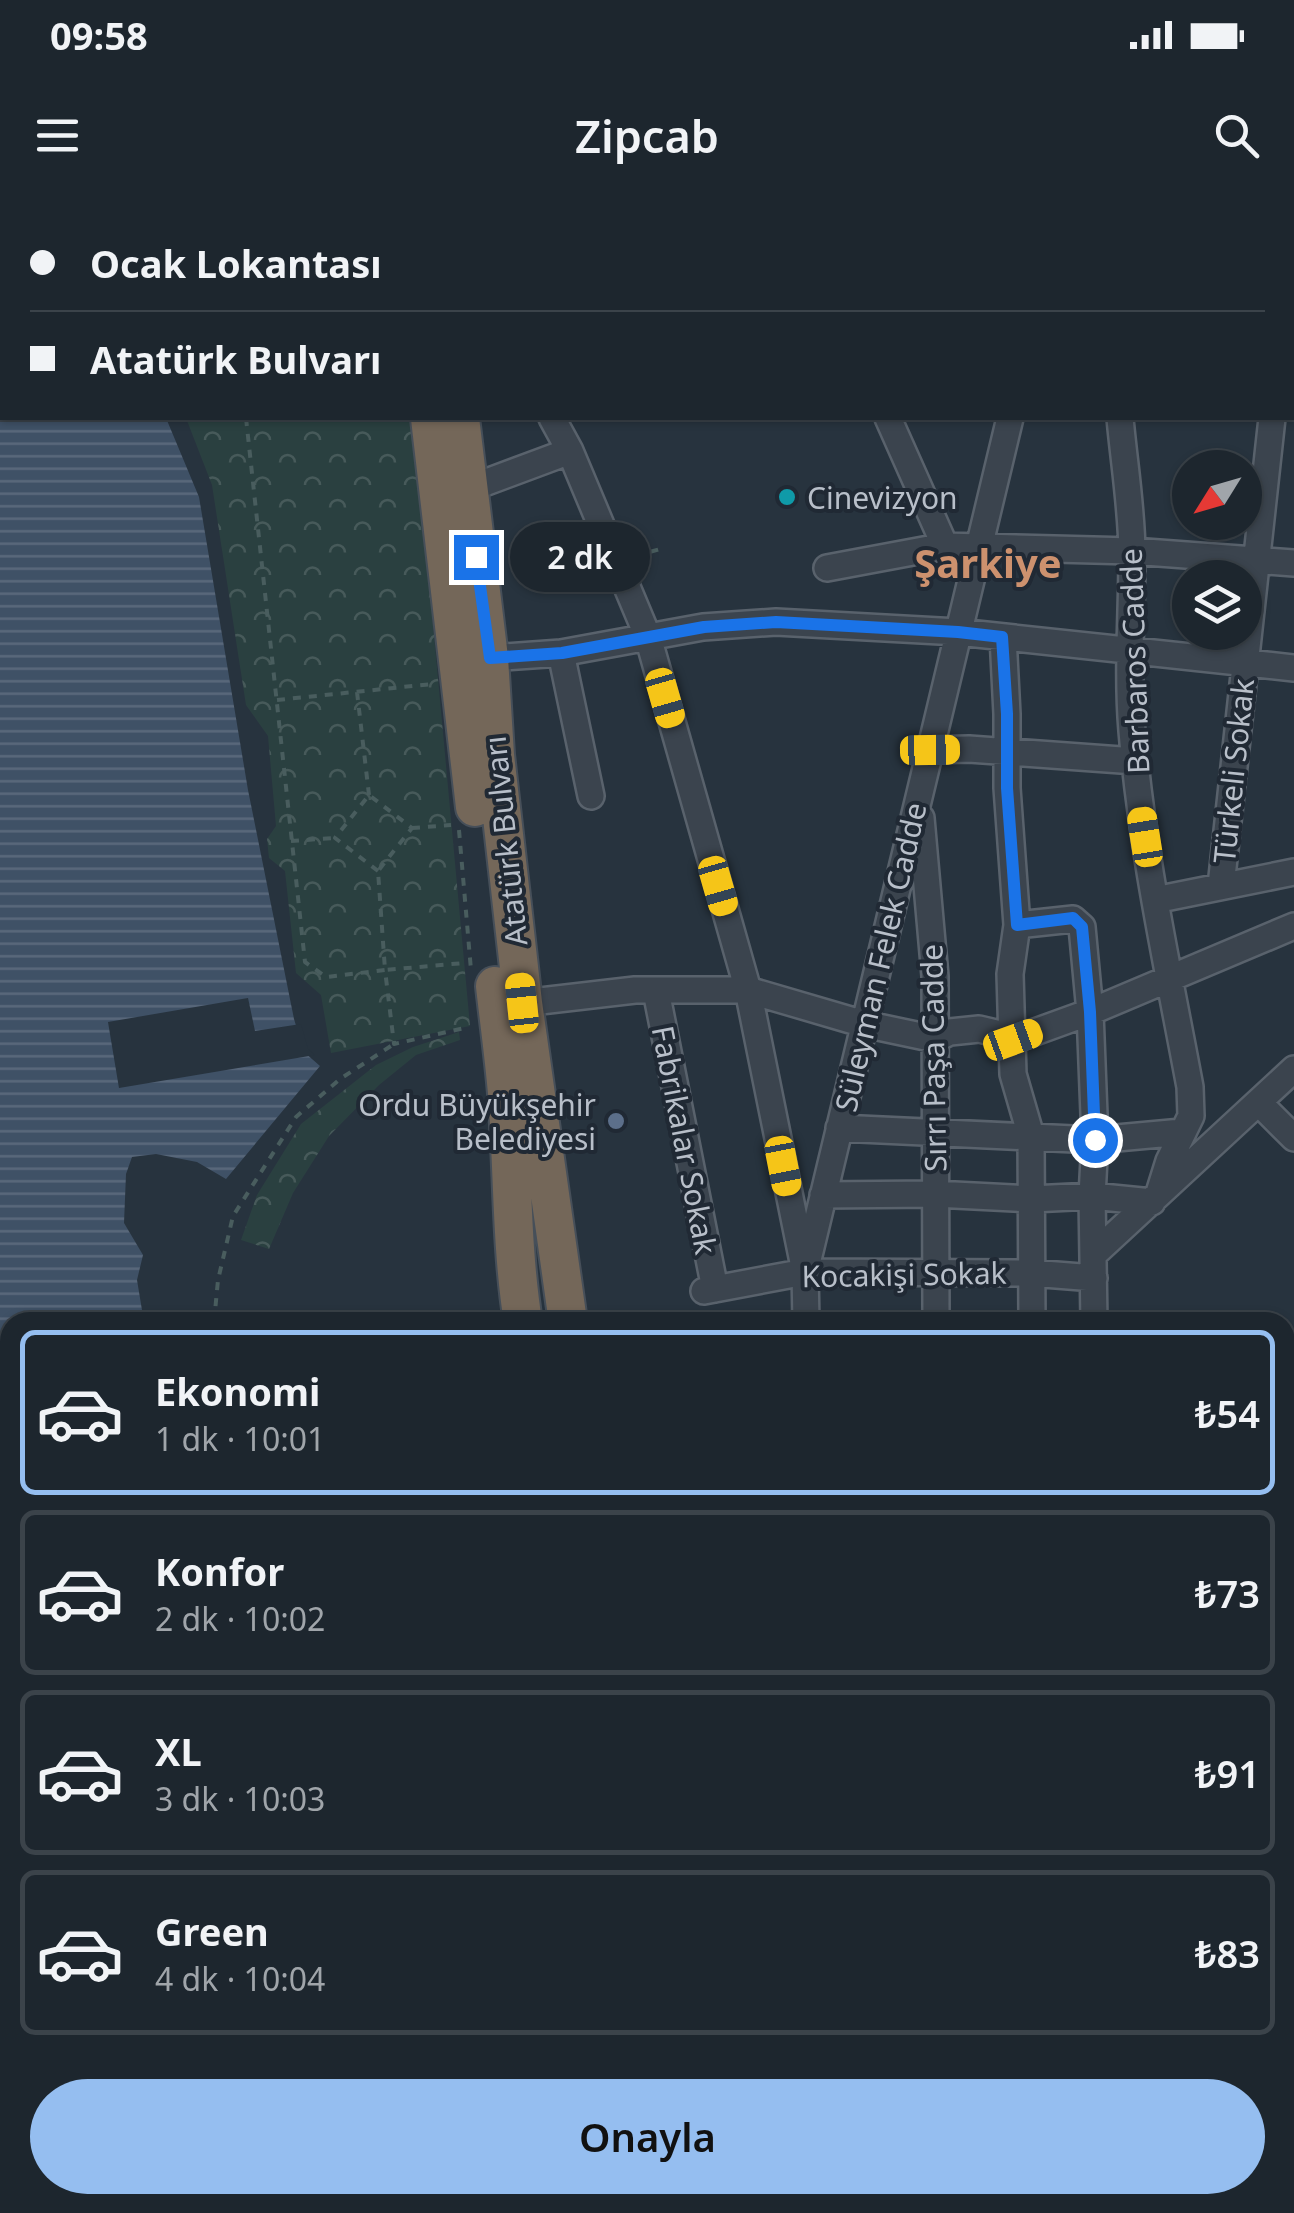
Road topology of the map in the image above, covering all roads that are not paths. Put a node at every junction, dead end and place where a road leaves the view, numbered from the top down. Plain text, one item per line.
1 (430, 420) edge
2 (460, 420) edge
3 (889, 420) edge
4 (1010, 420) edge
5 (1120, 420) edge
6 (1272, 420) edge
7 (561, 421) edge
8 (570, 451) junction
9 (468, 489) junction
10 (945, 546) junction
11 (979, 546) junction
12 (1132, 551) junction
13 (1256, 560) joint
14 (1262, 560) edge
15 (1294, 563) edge
16 (827, 568) dead end
17 (958, 632) junction
18 (648, 637) junction
19 (1002, 637) junction
20 (1129, 650) junction
21 (1245, 650) edge
22 (562, 653) junction
23 (490, 658) junction
24 (1244, 662) junction
25 (1294, 668) edge
26 (930, 750) junction
27 (1006, 752) junction
28 (1135, 761) junction
29 (920, 794) junction
30 (591, 796) dead end
31 (1294, 872) edge
32 (1221, 886) junction
33 (1154, 900) junction
34 (1017, 925) junction
35 (1294, 926) edge
36 (1170, 980) junction
37 (646, 990) junction
38 (748, 990) junction
39 (522, 1003) junction
40 (1090, 1012) junction
41 (864, 1024) junction
42 (935, 1038) junction
43 (1013, 1040) junction
44 (1294, 1069) edge
45 (1259, 1103) junction
46 (839, 1128) junction
47 (935, 1132) junction
48 (1182, 1132) junction
49 (1030, 1136) junction
50 (1294, 1138) edge
51 (1095, 1140) junction
52 (935, 1194) junction
53 (823, 1196) junction
54 (1092, 1196) junction
55 (1155, 1198) junction
56 (1032, 1200) junction
57 (1094, 1266) junction
58 (804, 1272) junction
59 (936, 1272) junction
60 (1031, 1274) junction
61 (709, 1290) joint
62 (521, 1312) edge
63 (567, 1312) edge
64 (806, 1312) edge
65 (936, 1312) edge
66 (1032, 1312) edge
67 (1094, 1312) edge

1 - 62 highway, Atatürk Bulvarı
2 - 9 highway, Atatürk Bulvarı
3 - 10 street
4 - 11 street, Süleyman Felek Cadde
5 - 12 street, Barbaros Cadde
6 - 13 street, Türkeli Sokak
7 - 8 street
8 - 9 street
8 - 18 street
9 - 23 highway, Atatürk Bulvarı
10 - 11 street
10 - 16 street
11 - 12 street
11 - 17 street, Süleyman Felek Cadde
12 - 13 street
12 - 20 street, Barbaros Cadde
14 - 15 street
17 - 18 street
17 - 19 street
17 - 26 street, Süleyman Felek Cadde
18 - 22 street
18 - 38 street
19 - 20 street
19 - 27 street
20 - 24 street
20 - 28 street, Barbaros Cadde
21 - 24 street, Türkeli Sokak
22 - 23 street
22 - 30 street
23 - 39 highway, Atatürk Bulvarı
24 - 25 street
24 - 32 street, Türkeli Sokak
26 - 27 street
26 - 29 street, Süleyman Felek Cadde
27 - 28 street
27 - 34 street
28 - 33 street, Barbaros Cadde
29 - 41 street, Süleyman Felek Cadde
29 - 42 street, Sırrı Paşa Cadde
31 - 32 street
32 - 33 street
33 - 36 street, Barbaros Cadde
34 - 40 street
34 - 43 street
35 - 36 street
36 - 40 street
36 - 48 street, Barbaros Cadde
37 - 38 street
37 - 39 street
37 - 61 street, Fabrikalar Sokak
38 - 41 street
38 - 58 street
39 - 63 highway, Atatürk Bulvarı
40 - 43 street
40 - 51 street
41 - 42 street
41 - 46 street, Süleyman Felek Cadde
42 - 43 street
42 - 47 street, Sırrı Paşa Cadde
43 - 49 street
44 - 45 street
45 - 50 street
45 - 55 street
46 - 47 street
46 - 53 street, Süleyman Felek Cadde
47 - 49 street
47 - 52 street, Sırrı Paşa Cadde
48 - 51 street
48 - 55 street, Barbaros Cadde
49 - 51 street
49 - 56 street
51 - 54 street
52 - 53 street
52 - 56 street
52 - 59 street, Sırrı Paşa Cadde
53 - 58 street, Süleyman Felek Cadde
54 - 55 street
54 - 56 street
54 - 57 street
55 - 57 street
56 - 60 street
57 - 60 street, Kocakişi Sokak
57 - 67 street
58 - 59 street, Kocakişi Sokak
58 - 61 street, Kocakişi Sokak
58 - 64 street, Süleyman Felek Cadde
59 - 60 street, Kocakişi Sokak
59 - 65 street, Sırrı Paşa Cadde
60 - 66 street

